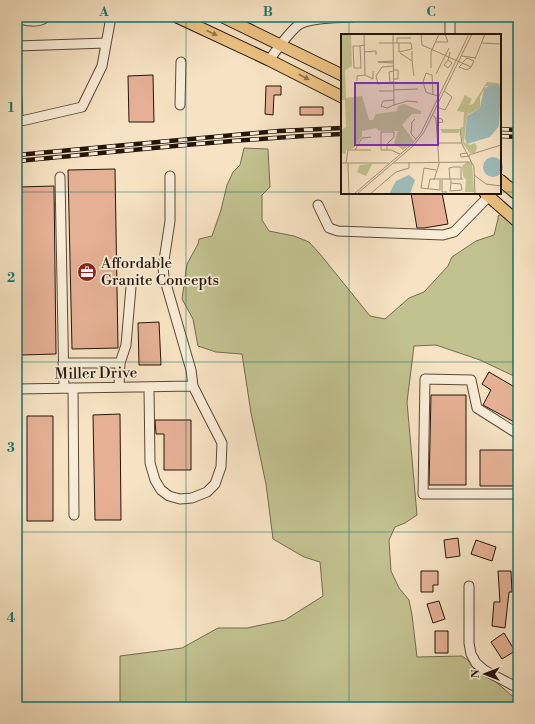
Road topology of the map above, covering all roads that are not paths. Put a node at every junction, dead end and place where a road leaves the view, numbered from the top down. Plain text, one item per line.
1 (17, 17) edge
2 (46, 17) edge
3 (111, 17) edge
4 (177, 17) edge
5 (223, 17) edge
6 (352, 17) edge
7 (450, 17) edge
8 (309, 19) edge
9 (450, 34) edge
10 (106, 42) junction
11 (281, 44) junction
12 (17, 46) edge
13 (269, 60) junction
14 (181, 62) dead end
15 (341, 74) edge
16 (341, 96) edge
17 (17, 97) edge
18 (180, 105) dead end
19 (17, 122) edge
20 (170, 176) dead end
21 (60, 177) dead end
22 (501, 181) edge
23 (516, 189) edge
24 (487, 195) edge
25 (318, 206) dead end
26 (518, 222) edge
27 (131, 286) dead end
28 (63, 363) junction
29 (120, 363) junction
30 (193, 386) junction
31 (119, 387) junction
32 (149, 387) junction
33 (68, 388) junction
34 (17, 389) edge
35 (518, 434) edge
36 (518, 494) edge
37 (74, 515) dead end
38 (469, 586) dead end
39 (518, 688) edge

1 - 2 street
3 - 10 street
4 -> 13 main road
5 - 11 main road
6 - 8 street
7 - 9 street
8 - 11 street
10 - 12 street
10 - 19 street
11 - 13 street
11 - 15 main road
13 -> 16 main road
14 - 18 street
17 - 19 street
20 - 30 street
21 - 28 street
22 - 23 main road
24 - 25 street
24 - 26 main road
27 - 29 street
28 - 29 street
28 - 33 street
29 - 31 street
30 - 32 street, Miller Drive
30 - 32 street
31 - 32 street, Miller Drive
31 - 33 street, Miller Drive
33 - 34 street, Miller Drive
33 - 37 street
35 - 36 street
38 - 39 street

